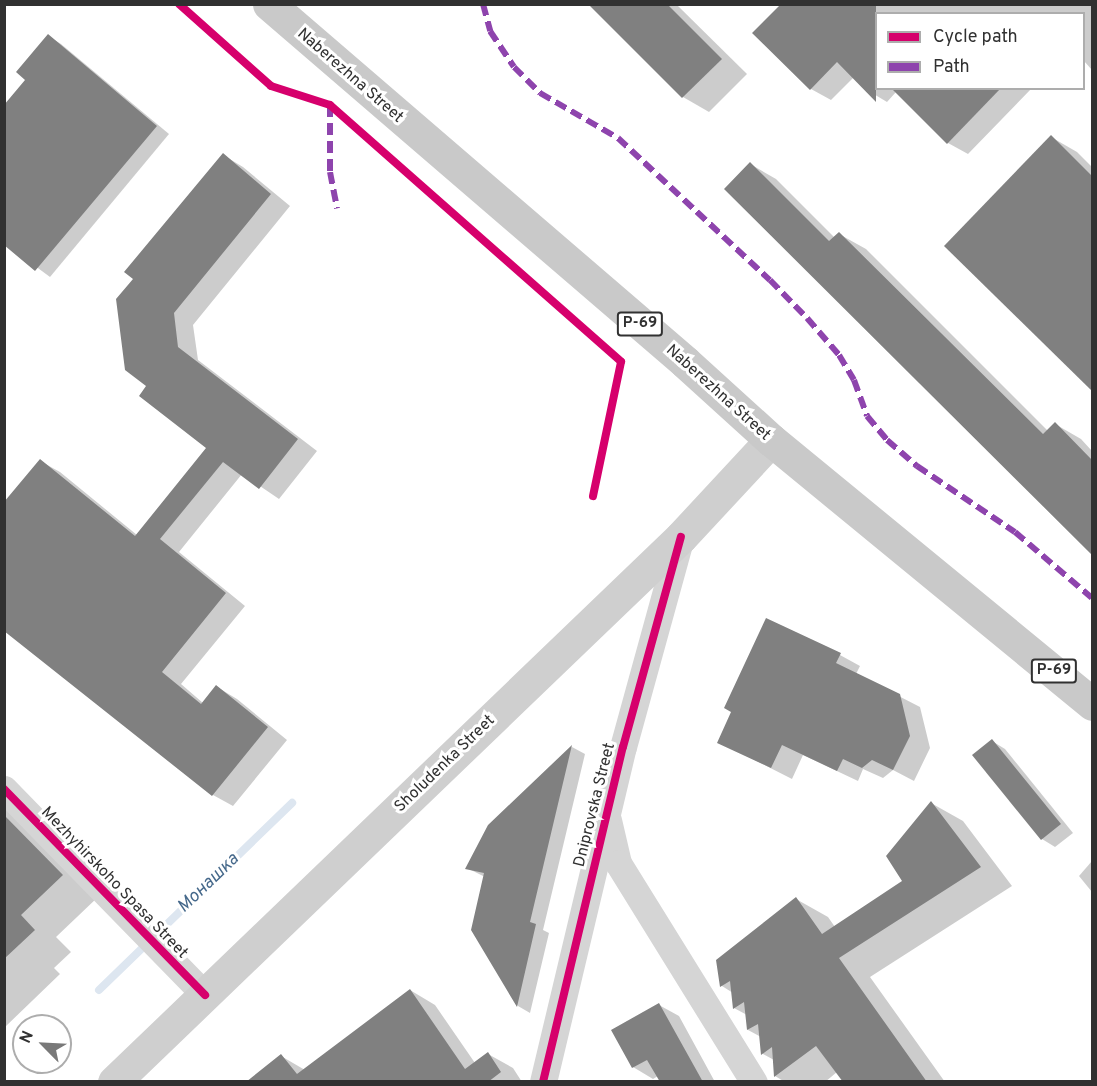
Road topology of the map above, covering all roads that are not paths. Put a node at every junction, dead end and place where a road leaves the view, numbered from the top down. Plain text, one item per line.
1 (269, 4) edge
2 (771, 440) junction
3 (681, 537) junction
4 (1092, 704) edge
5 (4, 789) edge
6 (606, 816) junction
7 (205, 995) junction
8 (114, 1082) edge
9 (543, 1082) edge
10 (754, 1082) edge

1 - 2 main road, Naberezhna Street / Р-69
2 - 3 main road, Sholudenka Street
2 - 4 main road, Naberezhna Street / Р-69
3 - 6 street, Dniprovska Street
3 - 7 main road, Sholudenka Street
5 - 7 street, Mezhyhirskoho Spasa Street
6 - 9 street, Dniprovska Street
6 - 10 street
7 - 8 main road, Sholudenka Street

